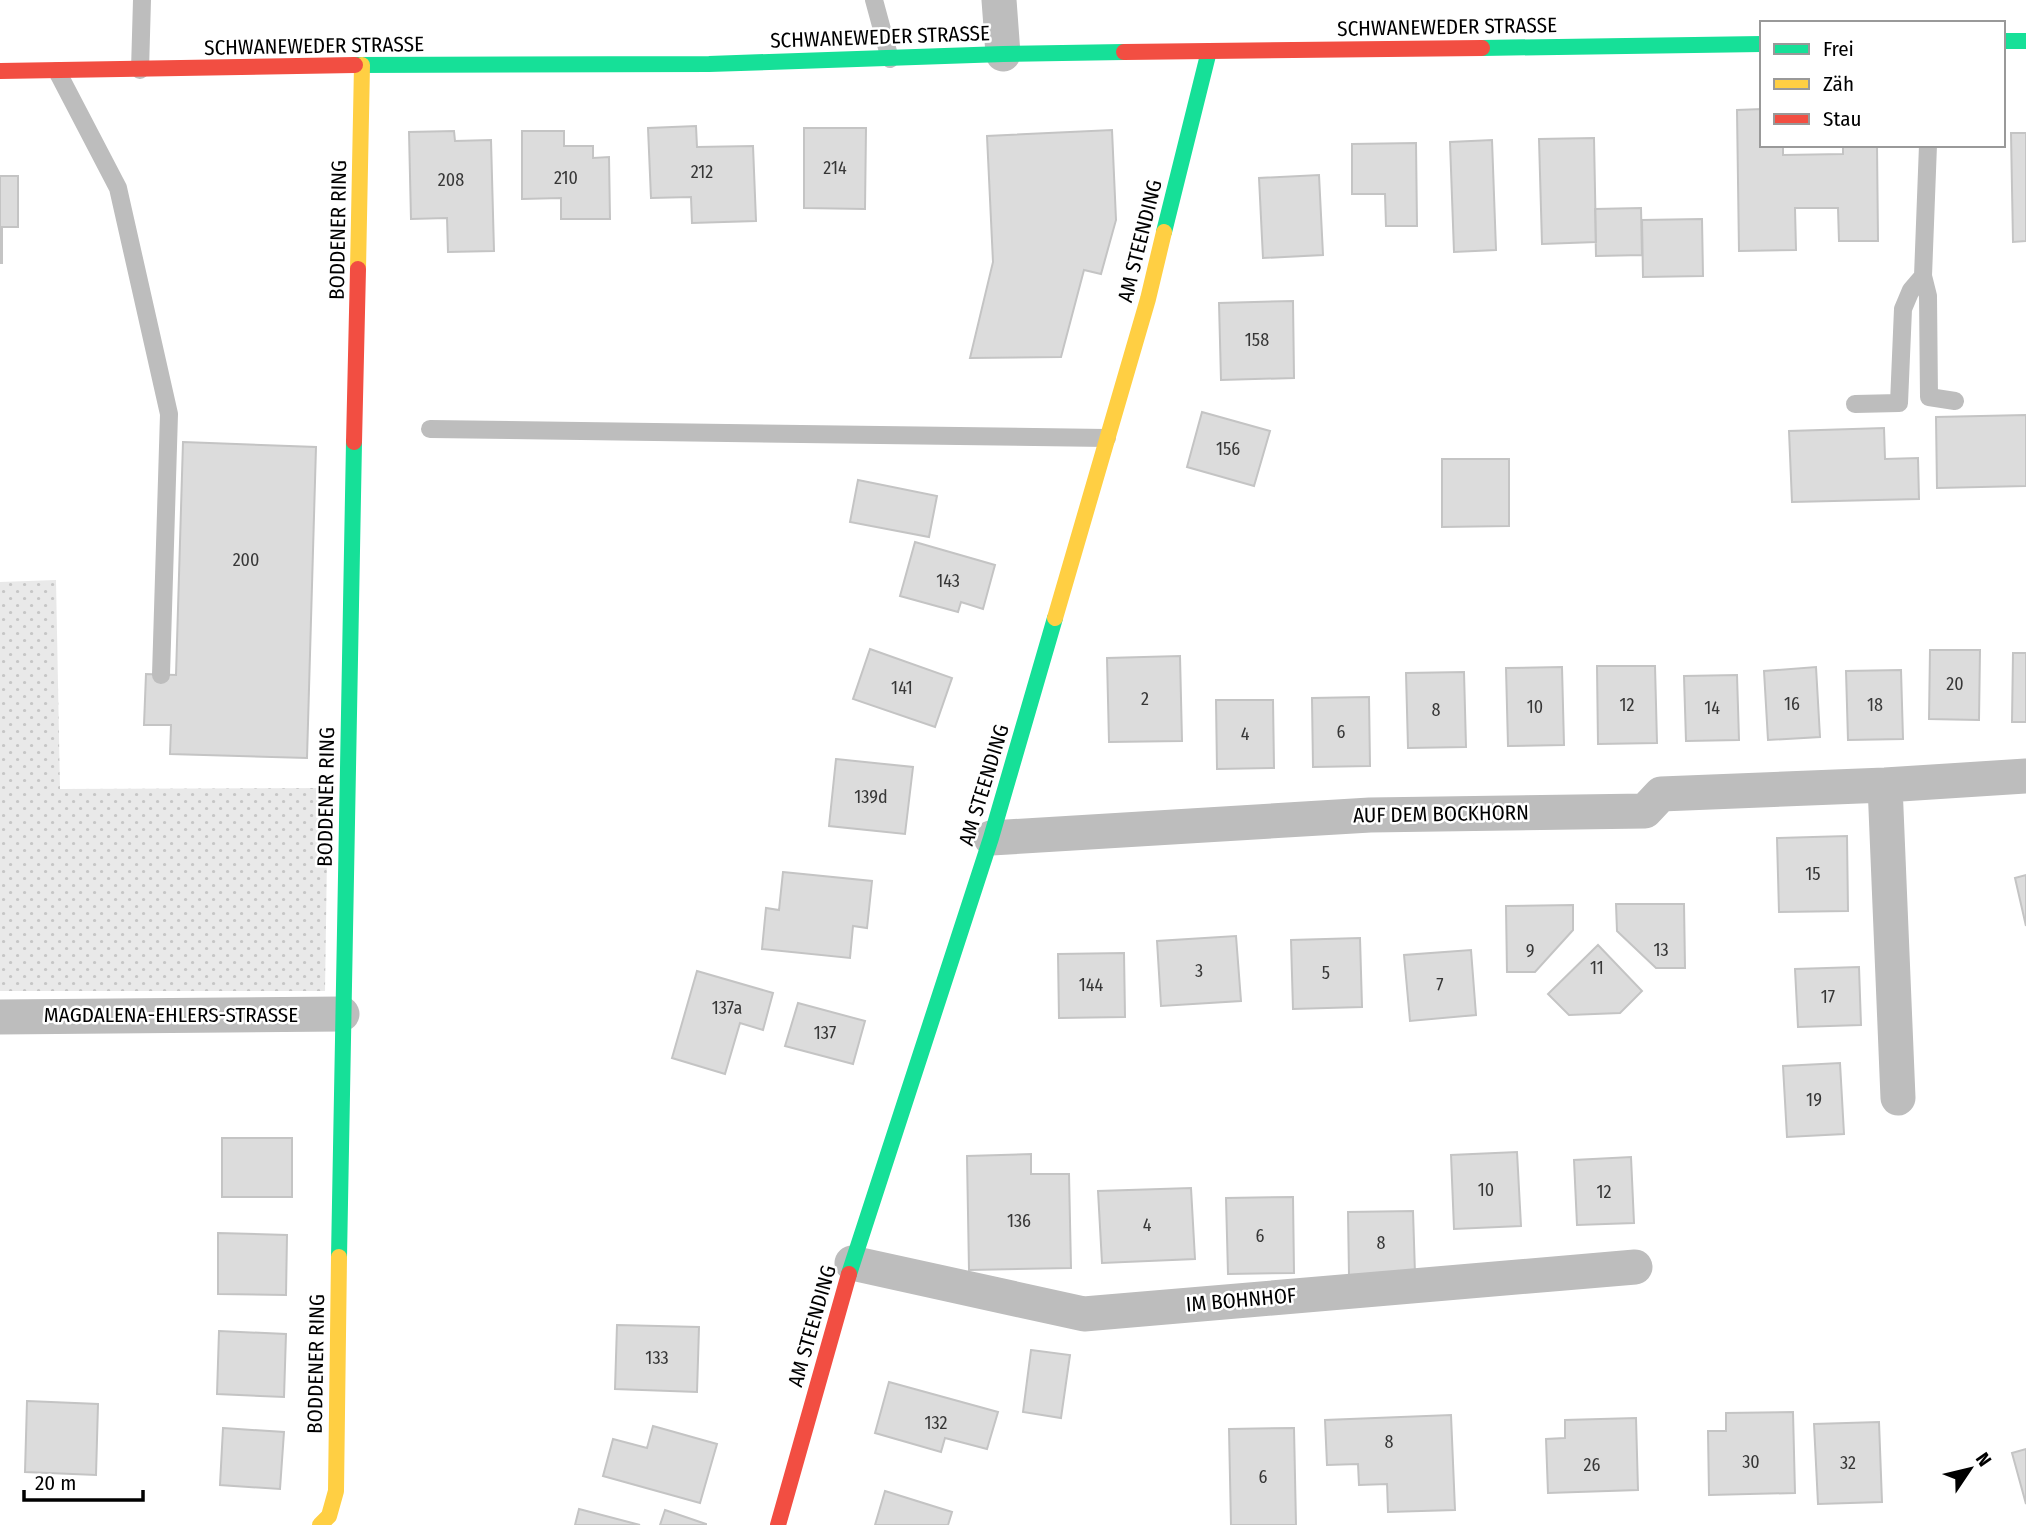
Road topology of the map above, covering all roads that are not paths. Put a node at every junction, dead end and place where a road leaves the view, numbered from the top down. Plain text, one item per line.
1 (142, 0) edge
2 (874, 0) edge
3 (999, 0) edge
4 (2005, 41) edge
5 (2026, 41) edge
6 (1760, 44) edge
7 (1209, 51) junction
8 (1003, 54) junction
9 (890, 59) junction
10 (362, 65) junction
11 (140, 70) junction
12 (0, 71) edge
13 (57, 71) junction
14 (1928, 147) edge
15 (1923, 276) junction
16 (1955, 401) dead end
17 (1855, 404) dead end
18 (430, 429) dead end
19 (1107, 438) junction
20 (161, 675) dead end
21 (2026, 776) edge
22 (1885, 785) junction
23 (991, 838) junction
24 (342, 1014) junction
25 (0, 1017) edge
26 (1898, 1098) dead end
27 (852, 1263) junction
28 (1635, 1267) dead end
29 (320, 1525) edge
30 (778, 1525) edge

1 - 11 lane
2 - 9 lane
3 - 8 street
4 - 5 street
6 - 7 street, SCHWANEWEDER STRASSE
7 - 8 street, SCHWANEWEDER STRASSE
7 - 19 street, AM STEENDING
8 - 9 street, SCHWANEWEDER STRASSE
9 - 10 street, SCHWANEWEDER STRASSE
10 - 11 street, SCHWANEWEDER STRASSE
10 - 24 street, BODDENER RING
11 - 13 street, SCHWANEWEDER STRASSE
12 - 13 street, SCHWANEWEDER STRASSE
13 - 20 lane
14 - 15 lane
15 - 16 lane
15 - 17 lane
18 - 19 lane
19 - 23 street, AM STEENDING
21 - 22 street, AUF DEM BOCKHORN
22 - 23 street, AUF DEM BOCKHORN
22 - 26 street
23 - 27 street, AM STEENDING
24 - 25 street, MAGDALENA-EHLERS-STRASSE
24 - 29 street, BODDENER RING
27 - 28 street, IM BOHNHOF
27 - 30 street, AM STEENDING

